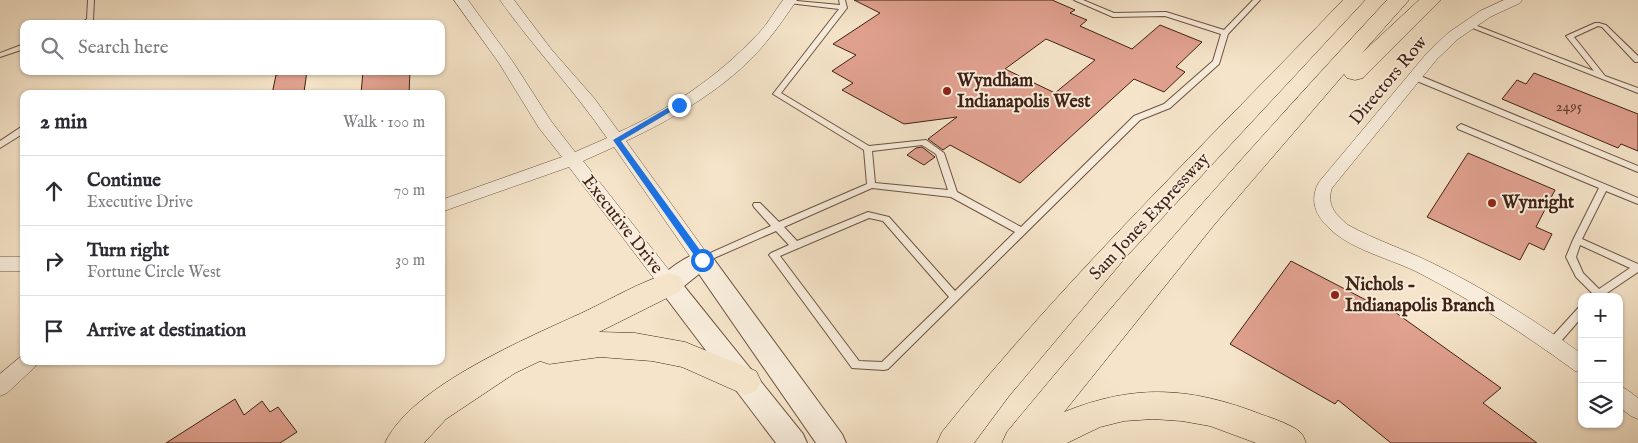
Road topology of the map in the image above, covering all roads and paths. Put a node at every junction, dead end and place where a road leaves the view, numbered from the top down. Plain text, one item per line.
1 (91, 0) edge
2 (461, 0) edge
3 (507, 0) edge
4 (1077, 0) edge
5 (1257, 0) edge
6 (1355, 0) edge
7 (1399, 0) edge
8 (1431, 0) edge
9 (1515, 0) edge
10 (790, 1) edge
11 (843, 4) edge
12 (90, 20) edge
13 (1467, 24) junction
14 (1225, 32) junction
15 (20, 48) edge
16 (0, 55) edge
17 (1638, 60) edge
18 (1415, 77) junction
19 (1603, 77) junction
20 (1638, 90) edge
21 (1461, 127) dead end
22 (20, 132) edge
23 (616, 140) junction
24 (0, 145) edge
25 (868, 149) junction
26 (572, 159) junction
27 (1638, 169) edge
28 (871, 185) junction
29 (1604, 186) junction
30 (952, 194) junction
31 (1222, 196) junction
32 (1638, 201) edge
33 (445, 205) edge
34 (757, 205) dead end
35 (778, 226) junction
36 (1021, 231) junction
37 (1577, 240) junction
38 (796, 246) junction
39 (702, 260) junction
40 (0, 264) edge
41 (20, 264) edge
42 (1638, 267) edge
43 (669, 284) junction
44 (1593, 293) edge
45 (1598, 293) edge
46 (954, 296) junction
47 (1578, 315) edge
48 (1552, 344) junction
49 (1578, 362) edge
50 (504, 364) junction
51 (24, 365) edge
52 (745, 381) junction
53 (0, 387) edge
54 (1623, 398) edge
55 (1638, 410) edge
56 (402, 443) edge
57 (793, 443) edge
58 (832, 443) edge
59 (954, 443) edge
60 (1019, 443) edge
61 (1037, 443) edge
62 (1289, 443) edge

1 - 12 lane
2 - 26 street, Executive Drive
3 - 23 street
4 - 14 lane
5 - 14 lane
6 - 59 highway, Sam Jones Expressway
7 - 31 highway
8 - 31 highway
9 - 13 street, Directors Row
10 - 11 lane
10 - 23 street
11 - 25 lane
13 - 18 street, Directors Row
13 - 19 lane
14 - 36 lane
15 - 16 lane
17 - 19 lane
18 - 27 lane
18 - 48 street, Directors Row
19 - 20 lane
21 - 29 lane
22 - 24 lane
23 - 26 street
23 - 39 street
25 - 28 lane
25 - 30 lane
26 - 33 street
26 - 43 street, Executive Drive
28 - 30 lane
28 - 35 lane
29 - 32 lane
29 - 37 lane
30 - 36 lane
31 - 60 highway
34 - 35 lane
35 - 38 lane
35 - 39 lane
36 - 46 lane
37 - 42 lane
37 - 44 lane
38 - 46 lane
38 - 46 lane
39 - 43 street
39 - 58 street
40 - 41 street
42 - 45 lane
43 - 50 highway
43 - 52 street, Executive Drive
47 - 48 lane
48 - 49 street
50 - 52 highway
50 - 56 highway
51 - 53 street
52 - 57 street, Executive Drive
54 - 55 street
61 - 62 highway

